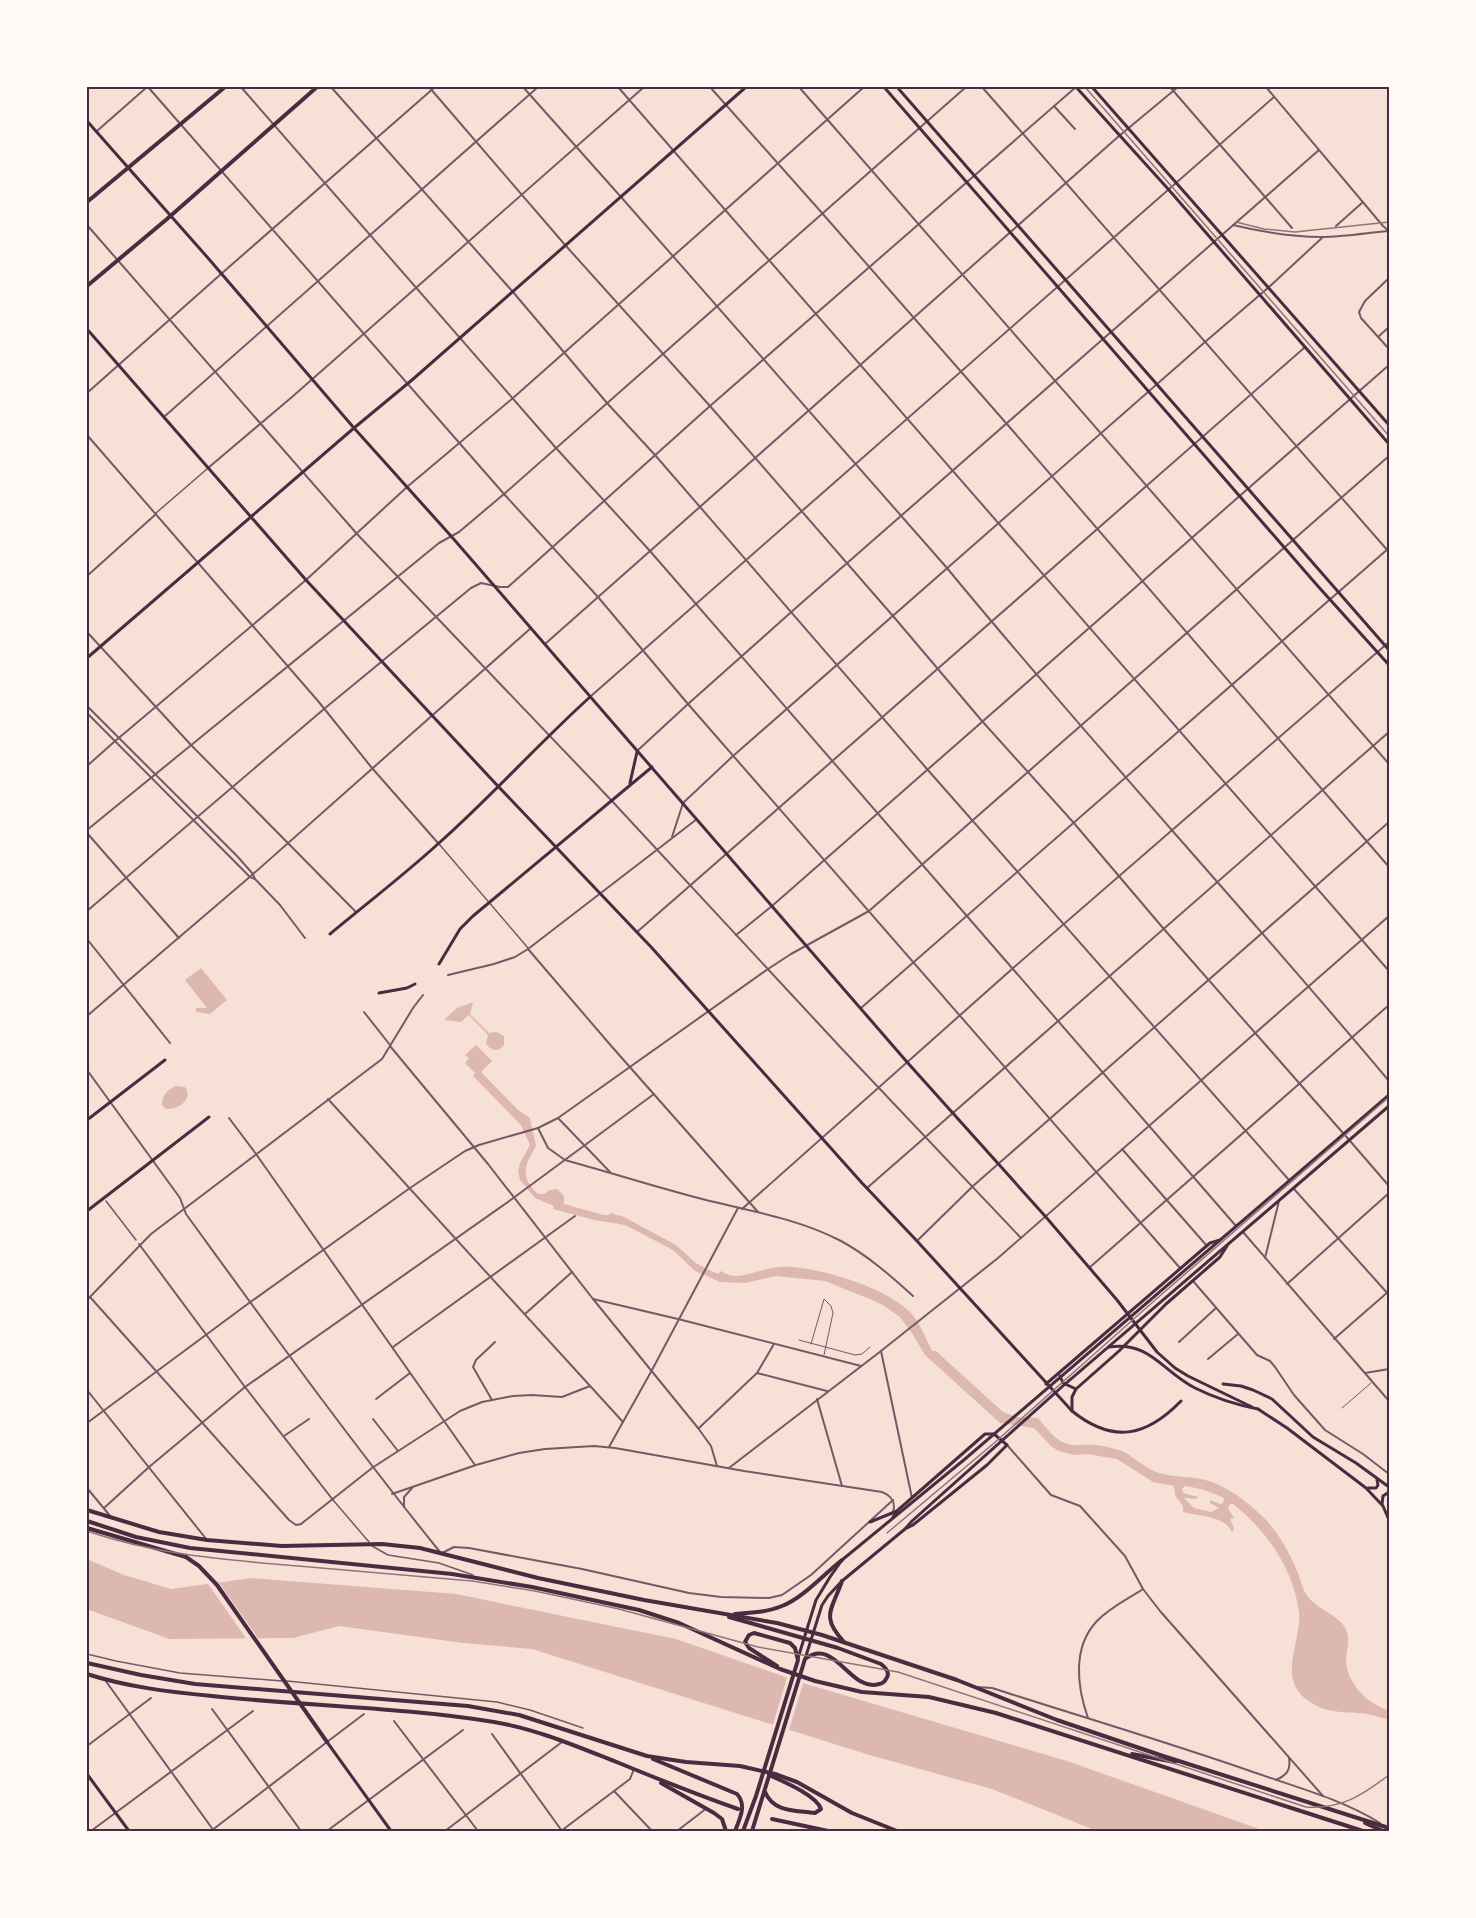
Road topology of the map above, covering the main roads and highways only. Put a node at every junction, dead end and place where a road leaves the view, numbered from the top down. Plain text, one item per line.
1 (225, 87) edge
2 (317, 87) edge
3 (746, 87) edge
4 (884, 87) edge
5 (897, 87) edge
6 (1076, 87) edge
7 (1092, 87) edge
8 (87, 121) edge
9 (128, 167) junction
10 (87, 202) edge
11 (170, 216) junction
12 (87, 286) edge
13 (87, 329) edge
14 (1389, 425) edge
15 (354, 428) junction
16 (1389, 444) edge
17 (250, 517) junction
18 (1389, 650) edge
19 (87, 658) edge
20 (1389, 665) edge
21 (590, 697) junction
22 (637, 751) junction
23 (652, 767) junction
24 (629, 785) junction
25 (498, 787) junction
26 (554, 847) junction
27 (330, 934) dead end
28 (439, 964) dead end
29 (415, 984) dead end
30 (379, 993) dead end
31 (165, 1060) dead end
32 (1389, 1095) edge
33 (1389, 1106) edge
34 (209, 1117) dead end
35 (87, 1120) edge
36 (87, 1211) edge
37 (1221, 1240) junction
38 (1227, 1246) junction
39 (1155, 1290) junction
40 (1166, 1304) junction
41 (1128, 1314) junction
42 (1139, 1329) junction
43 (1107, 1348) junction
44 (1060, 1371) junction
45 (1046, 1384) junction
46 (1223, 1384) dead end
47 (1076, 1389) junction
48 (1181, 1401) dead end
49 (1258, 1409) junction
50 (1072, 1411) junction
51 (1376, 1478) junction
52 (1389, 1487) edge
53 (1366, 1488) junction
54 (1389, 1492) edge
55 (1382, 1504) junction
56 (87, 1510) edge
57 (900, 1511) junction
58 (1389, 1520) edge
59 (87, 1521) edge
60 (870, 1522) road end
61 (87, 1528) edge
62 (905, 1529) junction
63 (842, 1560) junction
64 (842, 1581) junction
65 (726, 1615) junction
66 (845, 1643) junction
67 (805, 1659) junction
68 (798, 1660) junction
69 (87, 1663) edge
70 (780, 1669) junction
71 (87, 1674) edge
72 (327, 1742) joint
73 (1115, 1751) junction
74 (647, 1756) junction
75 (1190, 1764) junction
76 (751, 1768) junction
77 (87, 1774) edge
78 (653, 1778) junction
79 (765, 1791) junction
80 (738, 1809) dead end
81 (772, 1819) dead end
82 (1386, 1829) edge
83 (129, 1831) edge
84 (391, 1831) edge
85 (726, 1831) edge
86 (735, 1831) edge
87 (743, 1831) edge
88 (752, 1831) edge
89 (828, 1831) edge
90 (897, 1831) edge
91 (1363, 1831) edge

1 - 9 highway
2 - 11 highway
3 - 15 main road
4 - 20 main road
5 - 18 main road
6 - 16 main road
7 - 14 main road
8 - 9 main road
9 - 10 highway
9 - 11 main road
11 - 12 highway
11 - 15 main road
13 - 17 main road
15 - 17 main road
15 - 21 main road
17 - 19 main road
17 - 25 main road
21 - 22 main road
21 - 25 main road
22 - 23 main road
22 - 24 main road
23 - 24 main road
23 - 41 main road
24 - 26 main road
25 - 26 main road
25 - 27 main road
26 - 28 main road
26 - 45 main road
29 - 30 main road
31 - 35 main road
32 - 37 main road
33 - 38 main road
34 - 36 main road
37 - 39 main road
37 - 57 main road
38 - 40 main road
38 - 43 main road
39 - 40 main road
39 - 41 main road
40 - 42 main road
41 - 42 main road
41 - 44 main road
42 - 47 main road
42 - 49 main road
43 - 49 main road
43 - 62 main road
44 - 45 main road
44 - 47 main road
45 - 50 main road
46 - 51 main road
47 - 50 main road
48 - 50 main road
49 - 53 main road
51 - 52 main road
51 - 53 main road
53 - 55 main road
54 - 55 main road
55 - 58 main road
56 - 65 highway
57 - 60 main road
57 - 62 main road
57 - 63 main road
59 - 70 highway
61 - 72 highway
62 - 64 main road
63 - 65 highway
63 - 68 main road
64 - 66 highway
64 - 67 main road
65 - 66 highway
65 - 67 highway
66 - 75 highway
67 - 79 highway
68 - 70 highway
68 - 87 highway
69 - 74 highway
70 - 73 highway
71 - 78 highway
72 - 84 main road
73 - 75 highway
73 - 91 highway
74 - 76 highway
74 - 86 highway
75 - 82 highway
76 - 79 highway
76 - 90 highway
77 - 83 main road
78 - 80 highway
78 - 85 highway
79 - 88 highway
81 - 89 highway

